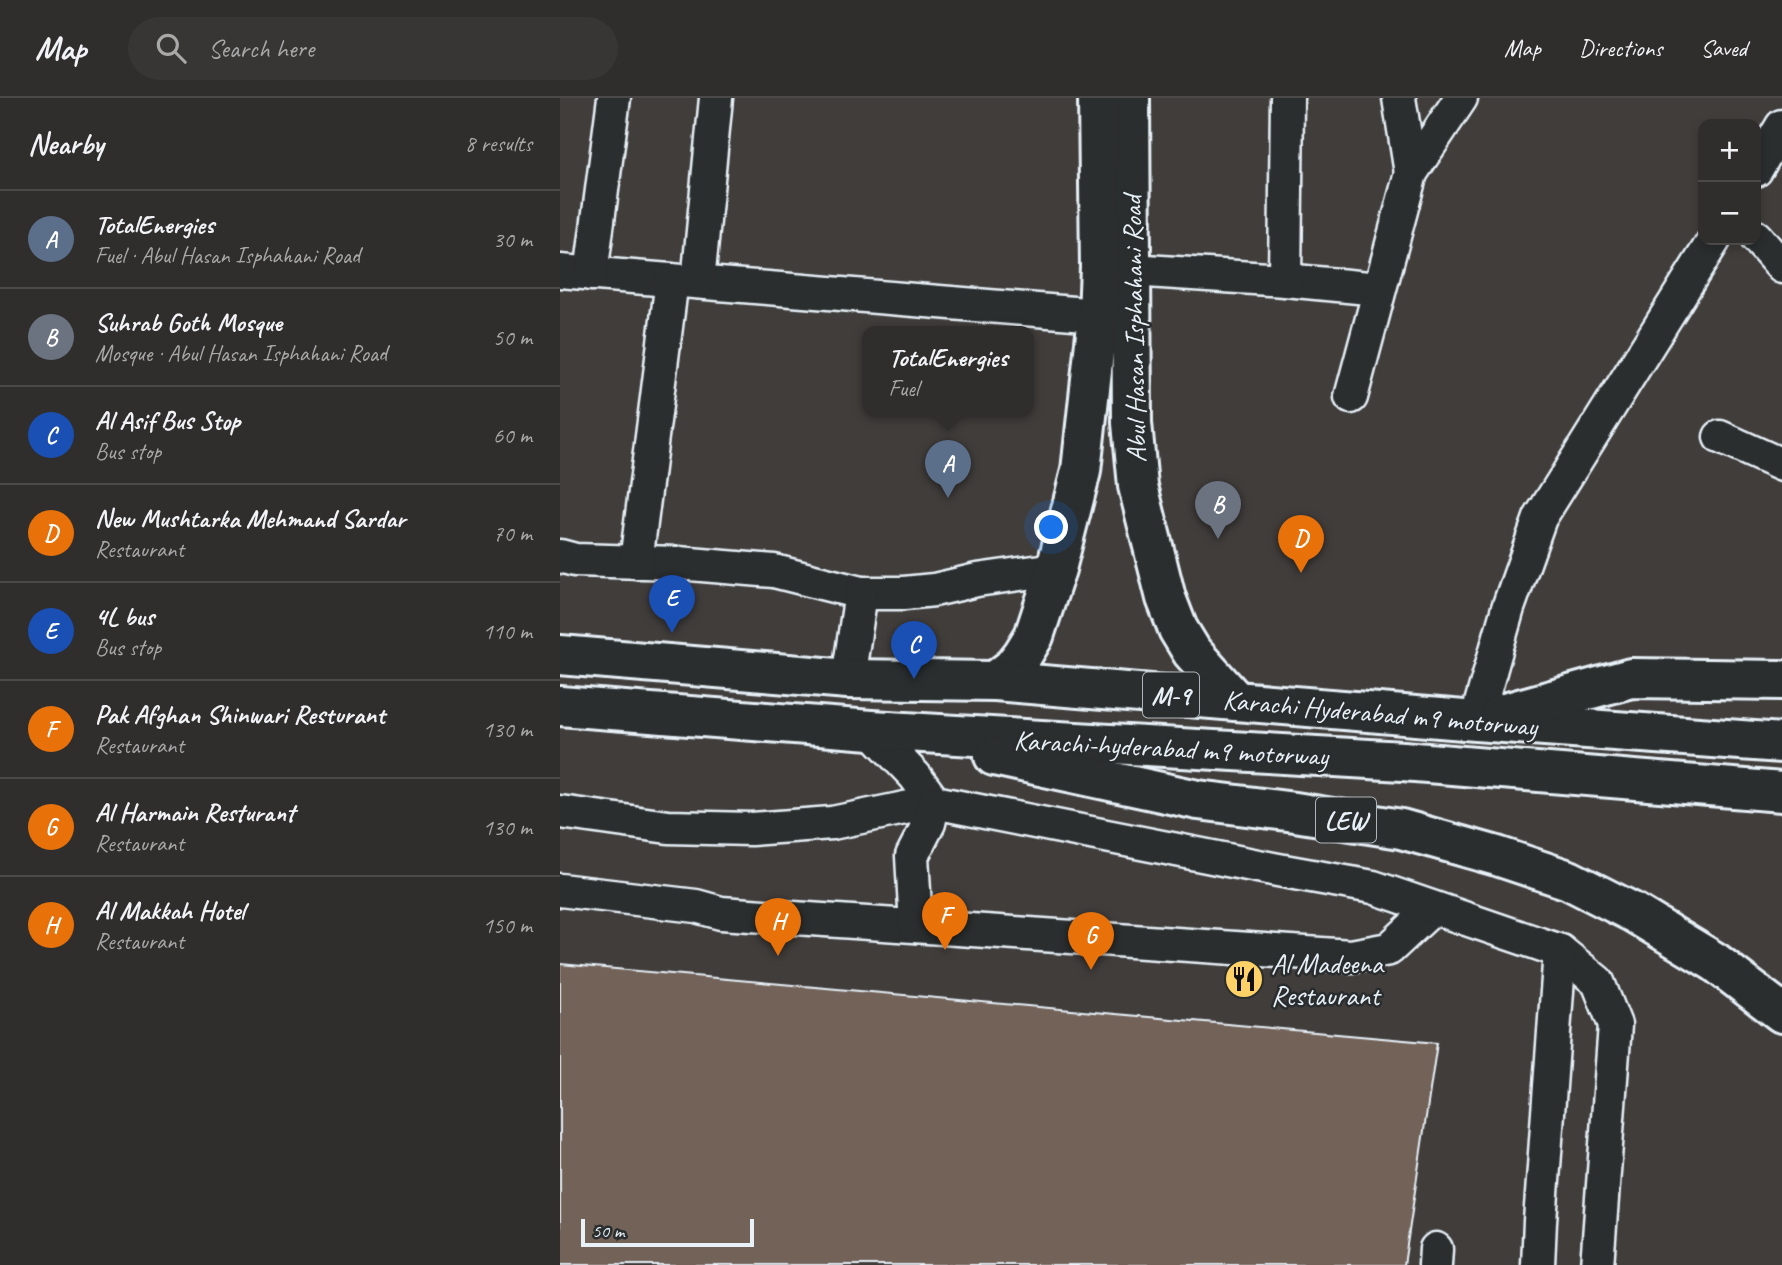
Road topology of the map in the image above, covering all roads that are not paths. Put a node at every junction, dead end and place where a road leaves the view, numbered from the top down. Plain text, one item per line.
1 (614, 98) edge
2 (716, 98) edge
3 (1098, 98) edge
4 (1130, 98) edge
5 (1287, 98) edge
6 (1399, 98) edge
7 (1461, 98) edge
8 (1782, 126) edge
9 (1761, 162) edge
10 (1410, 173) junction
11 (1761, 243) edge
12 (1711, 245) edge
13 (1782, 267) edge
14 (1131, 270) junction
15 (575, 272) edge
16 (1285, 280) junction
17 (685, 281) junction
18 (1379, 289) junction
19 (1098, 315) junction
20 (1351, 397) dead end
21 (1720, 437) dead end
22 (1782, 465) edge
23 (1078, 484) junction
24 (1138, 486) junction
25 (560, 556) edge
26 (636, 562) junction
27 (1056, 569) junction
28 (861, 593) junction
29 (560, 655) edge
30 (848, 679) junction
31 (1782, 680) edge
32 (995, 681) junction
33 (1236, 701) junction
34 (560, 706) edge
35 (1476, 721) junction
36 (871, 730) junction
37 (1782, 743) edge
38 (1782, 792) edge
39 (934, 802) junction
40 (560, 812) edge
41 (560, 890) edge
42 (1433, 908) junction
43 (916, 926) junction
44 (1560, 951) junction
45 (1782, 1013) edge
46 (1538, 1265) edge
47 (1597, 1265) edge

1 - 15 street
2 - 17 street
3 - 19 main road, Abul Hasan Isphahani Road
4 - 14 main road, Abul Hasan Isphahani Road
5 - 16 street
6 - 10 street
7 - 10 street
8 - 9 street
10 - 18 street
11 - 13 street
12 - 35 street
14 - 16 street
14 - 24 main road, Abul Hasan Isphahani Road
15 - 17 street
16 - 18 street
17 - 19 street
17 - 26 street
18 - 20 street
19 - 23 main road, Abul Hasan Isphahani Road
21 - 22 street
23 - 24 main road
23 - 27 main road, Abul Hasan Isphahani Road
24 - 33 main road, Abul Hasan Isphahani Road
25 - 26 street
26 - 28 street
27 - 28 street
27 - 32 main road, Abul Hasan Isphahani Road
28 - 30 street
29 - 30 main road, Karachi Hyderabad m9 motorway / M-9
30 - 32 main road, Karachi Hyderabad m9 motorway / M-9
31 - 35 main road
32 - 33 main road, Karachi Hyderabad m9 motorway / M-9
33 - 35 main road, Karachi Hyderabad m9 motorway / M-9
34 - 36 main road, Karachi-hyderabad m9 motorway / M-9
35 - 37 main road, Karachi Hyderabad m9 motorway / M-9
36 - 38 main road, Karachi-hyderabad m9 motorway / M-9
36 - 39 street
36 - 45 main road, LEW
39 - 40 street
39 - 42 street
39 - 43 street
41 - 43 street
42 - 43 street
42 - 44 street
44 - 46 street
44 - 47 street

